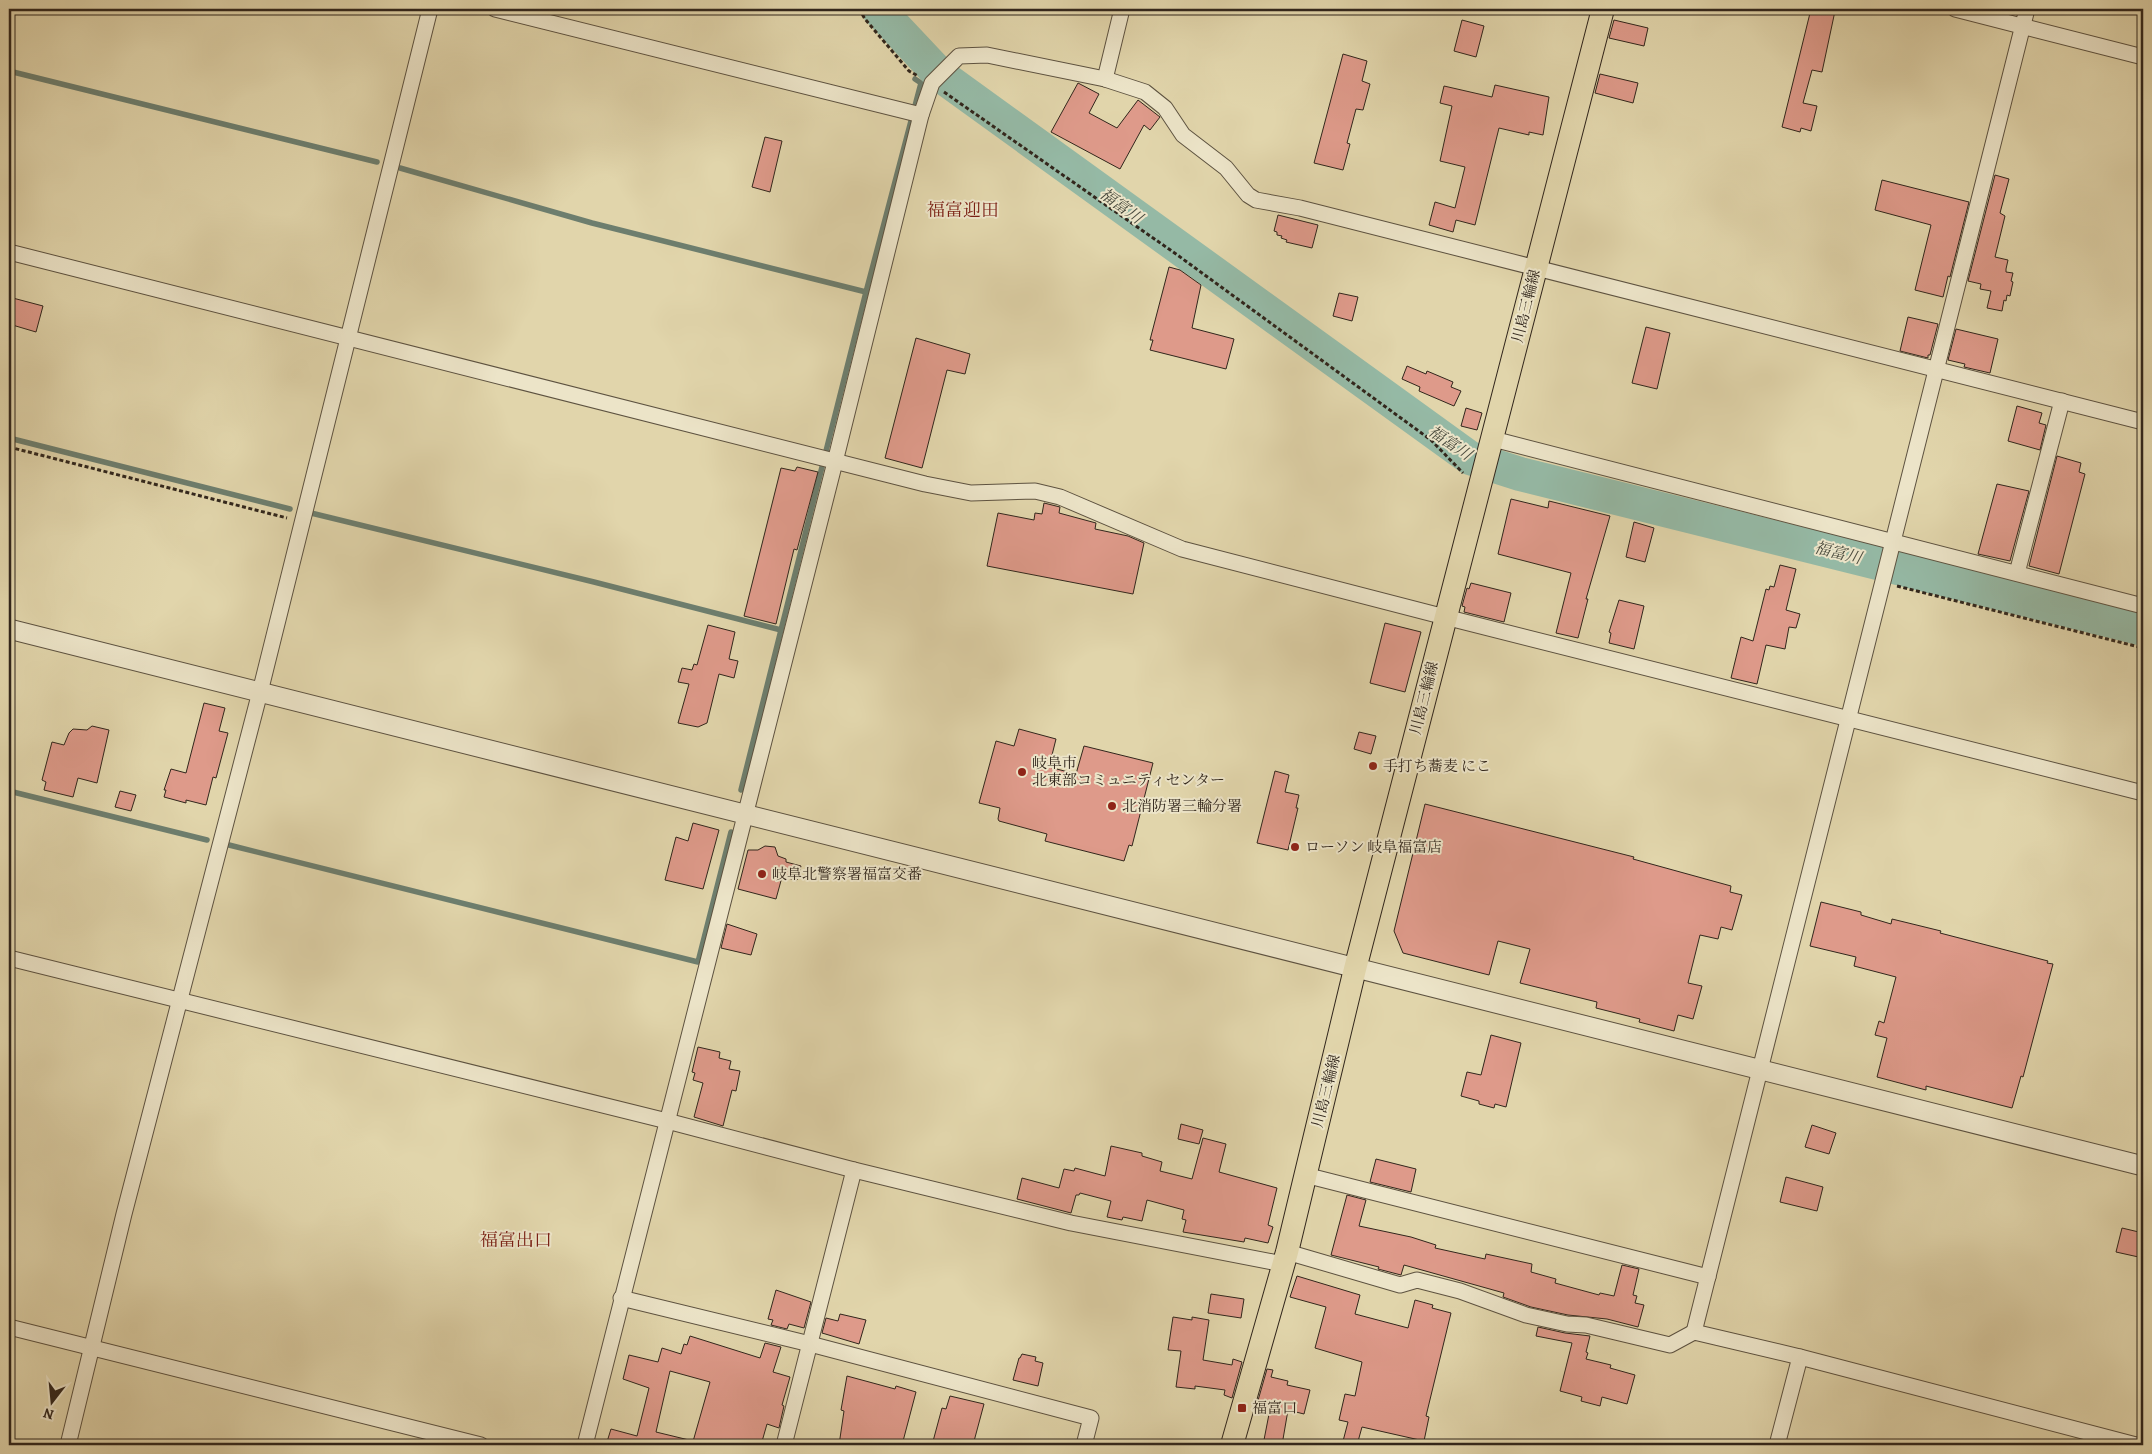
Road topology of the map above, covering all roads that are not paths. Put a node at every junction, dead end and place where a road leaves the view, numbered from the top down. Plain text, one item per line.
1 (430, 9) edge
2 (495, 9) edge
3 (1122, 9) edge
4 (1603, 9) edge
5 (1956, 9) edge
6 (2027, 9) edge
7 (2022, 26) junction
8 (2143, 57) edge
9 (1105, 79) junction
10 (916, 113) junction
11 (9, 252) edge
12 (1536, 269) junction
13 (349, 338) junction
14 (1938, 369) junction
15 (2062, 401) junction
16 (2143, 422) edge
17 (1492, 443) junction
18 (828, 460) junction
19 (1893, 544) junction
20 (2017, 573) junction
21 (2143, 606) edge
22 (1445, 617) junction
23 (9, 629) edge
24 (260, 692) junction
25 (1848, 718) junction
26 (2143, 793) edge
27 (744, 814) junction
28 (9, 958) edge
29 (1355, 969) junction
30 (181, 1001) junction
31 (1760, 1071) junction
32 (667, 1121) junction
33 (2143, 1166) edge
34 (854, 1170) junction
35 (1305, 1175) junction
36 (1285, 1258) junction
37 (1708, 1277) junction
38 (621, 1298) junction
39 (9, 1327) edge
40 (1694, 1332) junction
41 (810, 1344) junction
42 (93, 1349) junction
43 (1800, 1357) junction
44 (68, 1445) edge
45 (481, 1445) edge
46 (585, 1445) edge
47 (784, 1445) edge
48 (1084, 1445) edge
49 (1232, 1445) edge
50 (1777, 1445) edge
51 (2136, 1445) edge

1 - 13 street
2 - 10 street
3 - 9 street
4 - 12 main road, 川島三輪線
5 - 7 street
6 - 7 street
7 - 8 street
7 - 14 street
9 - 10 street
9 - 12 street
10 - 18 street
11 - 13 street
12 - 14 street
12 - 17 main road, 川島三輪線
13 - 18 street
13 - 24 street
14 - 15 street
14 - 19 street
15 - 16 street
15 - 20 street
17 - 19 street
17 - 22 main road, 川島三輪線
18 - 22 street
18 - 27 street
19 - 20 street
19 - 25 street
20 - 21 street
22 - 25 street
22 - 29 main road, 川島三輪線
23 - 24 street
24 - 27 street
24 - 30 street
25 - 26 street
25 - 31 street
27 - 29 street
27 - 32 street
28 - 30 street
29 - 31 street
29 - 35 main road, 川島三輪線
30 - 32 street
30 - 42 street
31 - 33 street
31 - 37 street
32 - 34 street
32 - 38 street
34 - 36 street
34 - 41 street
35 - 36 main road, 川島三輪線
35 - 37 street
36 - 40 street
36 - 49 main road, 川島三輪線
37 - 40 street
38 - 41 street
38 - 46 street
39 - 42 street
40 - 43 street
41 - 47 street
41 - 48 street
42 - 44 street
42 - 45 street
43 - 50 street
43 - 51 street

